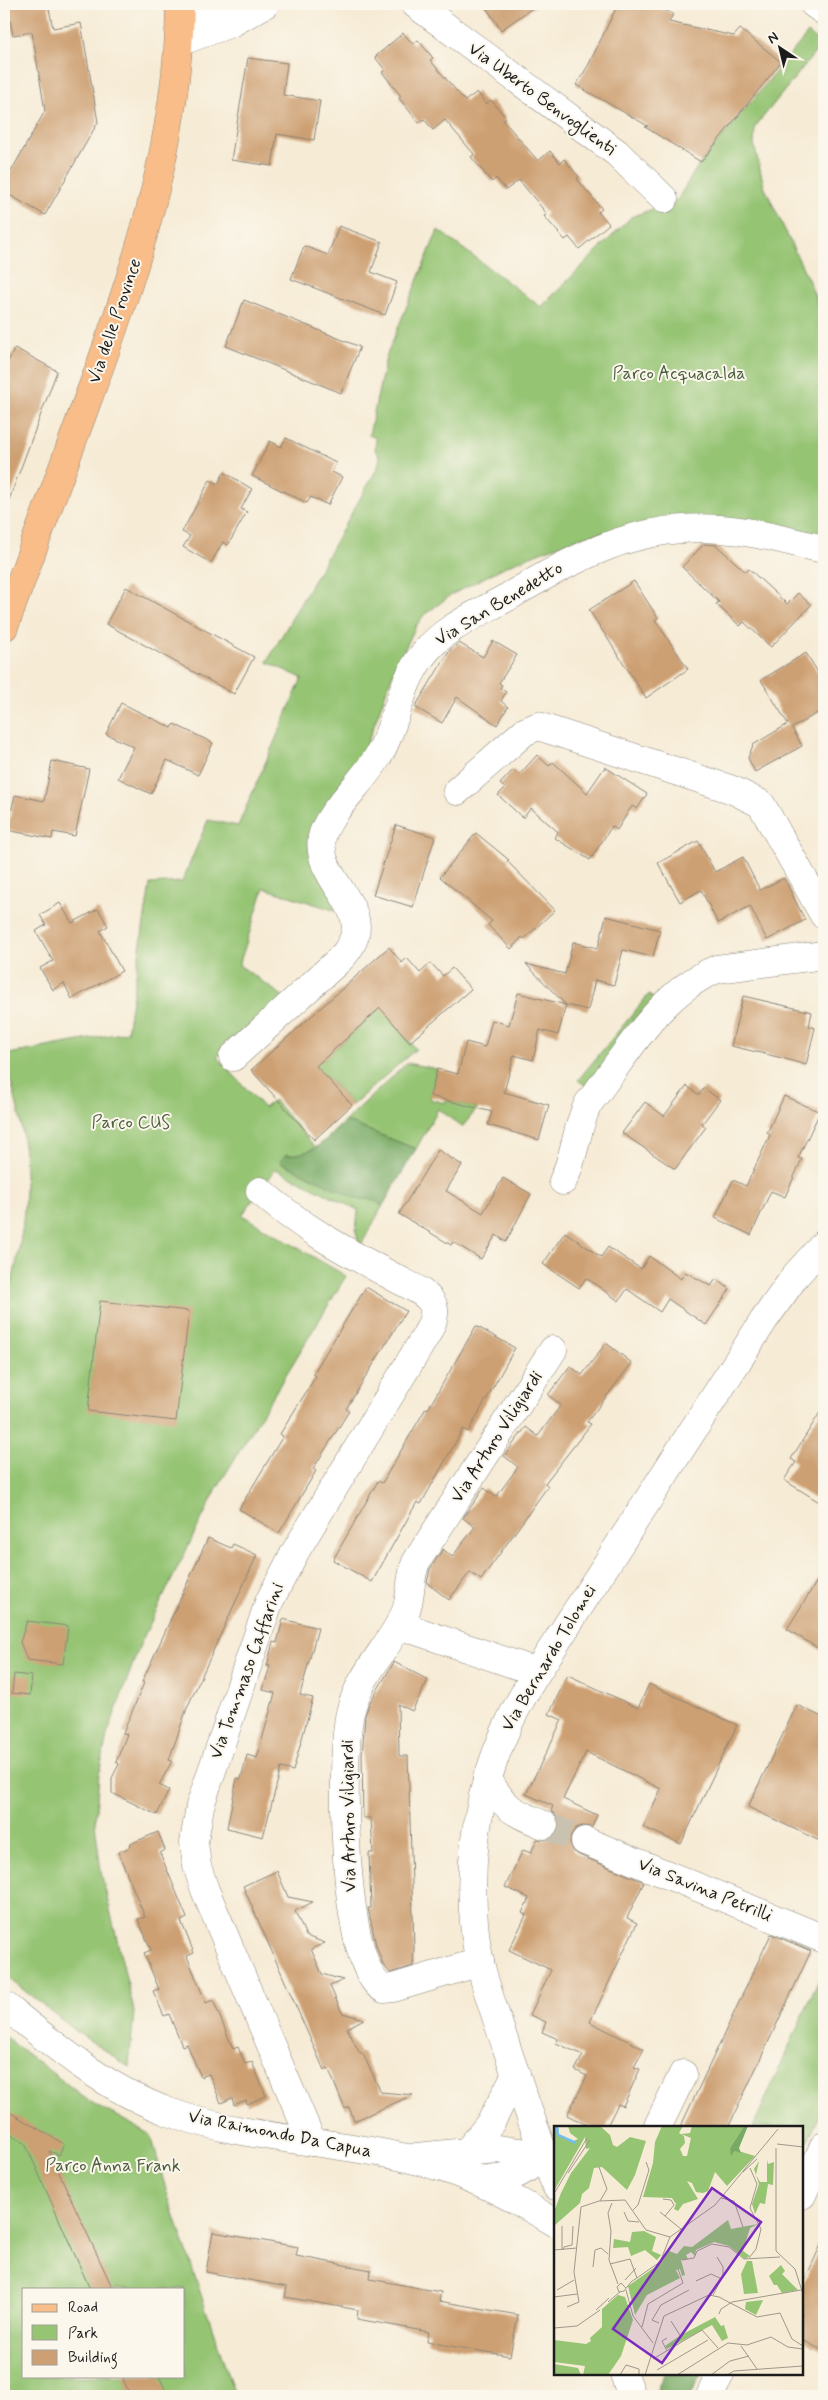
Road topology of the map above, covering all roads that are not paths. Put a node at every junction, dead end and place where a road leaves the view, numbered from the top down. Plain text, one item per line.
1 (415, 4) edge
2 (814, 4) edge
3 (263, 5) edge
4 (180, 7) edge
5 (824, 11) edge
6 (178, 42) junction
7 (664, 199) dead end
8 (824, 549) edge
9 (4, 628) edge
10 (457, 791) dead end
11 (824, 914) edge
12 (824, 955) edge
13 (233, 1057) dead end
14 (563, 1181) dead end
15 (260, 1191) dead end
16 (824, 1244) edge
17 (553, 1350) dead end
18 (399, 1625) junction
19 (537, 1672) junction
20 (487, 1778) junction
21 (585, 1842) tunnel mouth
22 (475, 1843) junction
23 (824, 1939) edge
24 (480, 1962) junction
25 (4, 2005) edge
26 (516, 2074) junction
27 (683, 2074) dead end
28 (659, 2126) edge
29 (312, 2142) junction
30 (824, 2146) edge
31 (468, 2152) junction
32 (544, 2155) junction
33 (408, 2158) junction
34 (473, 2179) junction
35 (554, 2181) edge
36 (803, 2193) edge
37 (554, 2222) edge
38 (624, 2375) edge
39 (720, 2375) edge
40 (632, 2396) edge
41 (710, 2396) edge

1 - 7 street, Via Uberto Benvoglienti
2 - 5 street
3 - 4 street
3 - 6 street
4 - 6 main road, Via delle Province
6 - 9 main road, Via delle Province
8 - 13 street, Via San Benedetto
10 - 11 street
12 - 14 street
15 - 29 street, Via Tommaso Caffarini
16 - 19 street, Via Bernardo Tolomei
17 - 18 street, Via Arturo Viligiardi
18 - 19 street
18 - 24 street, Via Arturo Viligiardi
19 - 20 street, Via Bernardo Tolomei
20 - 22 street, Via Bernardo Tolomei
20 - 22 street
21 - 23 street, Via Savina Petrilli
22 - 24 street, Via Bernardo Tolomei
24 - 26 street, Via Bernardo Tolomei
25 - 29 street, Via Raimondo Da Capua
26 - 31 street
26 - 32 street, Via Bernardo Tolomei
27 - 28 street
29 - 33 street, Via Raimondo Da Capua
30 - 36 street
31 - 32 street, Via Raimondo Da Capua
31 - 33 street, Via Raimondo Da Capua
32 - 34 street, Via Raimondo Da Capua
32 - 35 street, Via Bernardo Tolomei
33 - 34 street, Via Raimondo Da Capua
34 - 37 street, Via Raimondo Da Capua
38 - 40 street
39 - 41 street

